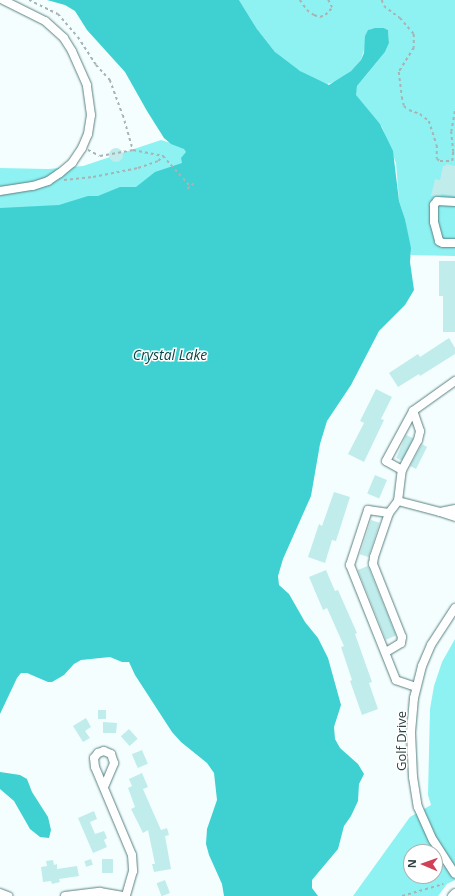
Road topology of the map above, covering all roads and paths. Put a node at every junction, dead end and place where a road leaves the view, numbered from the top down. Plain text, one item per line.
1 (3, 0) edge
2 (29, 0) edge
3 (300, 0) edge
4 (328, 0) edge
5 (382, 0) edge
6 (455, 110) edge
7 (82, 148) junction
8 (133, 150) junction
9 (163, 156) junction
10 (61, 180) dead end
11 (194, 183) dead end
12 (190, 186) junction
13 (187, 189) dead end
14 (0, 191) edge
15 (455, 202) edge
16 (455, 243) edge
17 (455, 381) edge
18 (413, 411) junction
19 (402, 470) junction
20 (398, 501) junction
21 (455, 509) edge
22 (440, 512) junction
23 (389, 513) junction
24 (455, 517) edge
25 (455, 608) edge
26 (386, 652) junction
27 (416, 687) junction
28 (104, 788) dead end
29 (455, 874) edge
30 (443, 884) dead end
31 (0, 893) edge
32 (455, 893) edge
33 (8, 896) edge
34 (66, 896) edge
35 (125, 896) edge
36 (402, 896) edge
37 (452, 896) edge

1 - 7 street
2 - 8 path
3 - 4 path
5 - 6 path
7 - 8 path
7 - 14 street
8 - 9 path
9 - 10 path
9 - 12 path
11 - 12 path
12 - 13 path
15 - 16 street
17 - 18 street
18 - 19 street
18 - 19 street
19 - 20 street
20 - 22 street
20 - 23 street
21 - 22 street
22 - 24 street
23 - 26 street
23 - 26 street
25 - 27 street, Golf Drive
26 - 27 street
27 - 29 street, Golf Drive
28 - 35 street
30 - 36 path
31 - 33 street
32 - 37 street
34 - 35 street

